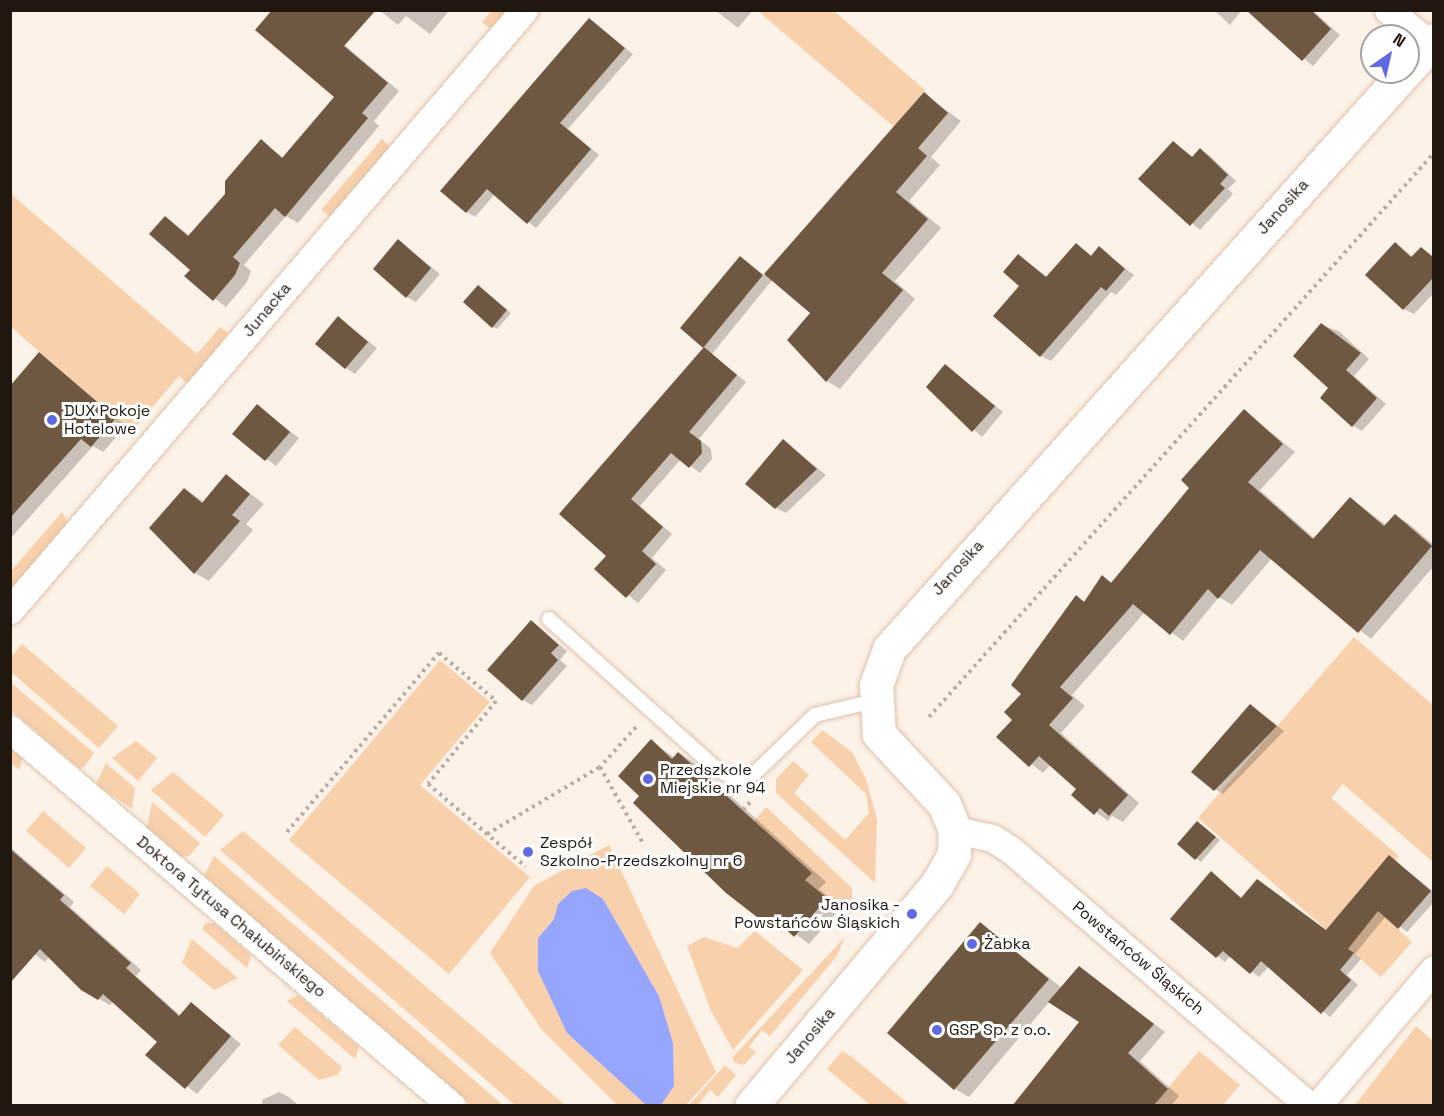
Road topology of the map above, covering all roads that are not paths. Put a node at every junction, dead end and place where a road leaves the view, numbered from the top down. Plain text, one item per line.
1 (524, 10) edge
2 (1388, 10) edge
3 (1432, 44) edge
4 (1420, 56) edge
5 (1394, 84) edge
6 (10, 610) edge
7 (549, 619) dead end
8 (874, 700) junction
9 (10, 729) edge
10 (955, 830) junction
11 (1434, 969) edge
12 (452, 1106) edge
13 (751, 1106) edge
14 (1310, 1106) edge
15 (1317, 1106) edge

1 - 6 street, Junacka
2 - 3 street
3 - 4 street, Janosika
5 - 8 street, Janosika
7 - 8 lane
8 - 10 street, Janosika
9 - 12 street, Doktora Tytusa Chałubińskiego
10 - 13 street, Janosika
10 - 14 street, Powstańców Śląskich
11 - 15 street

